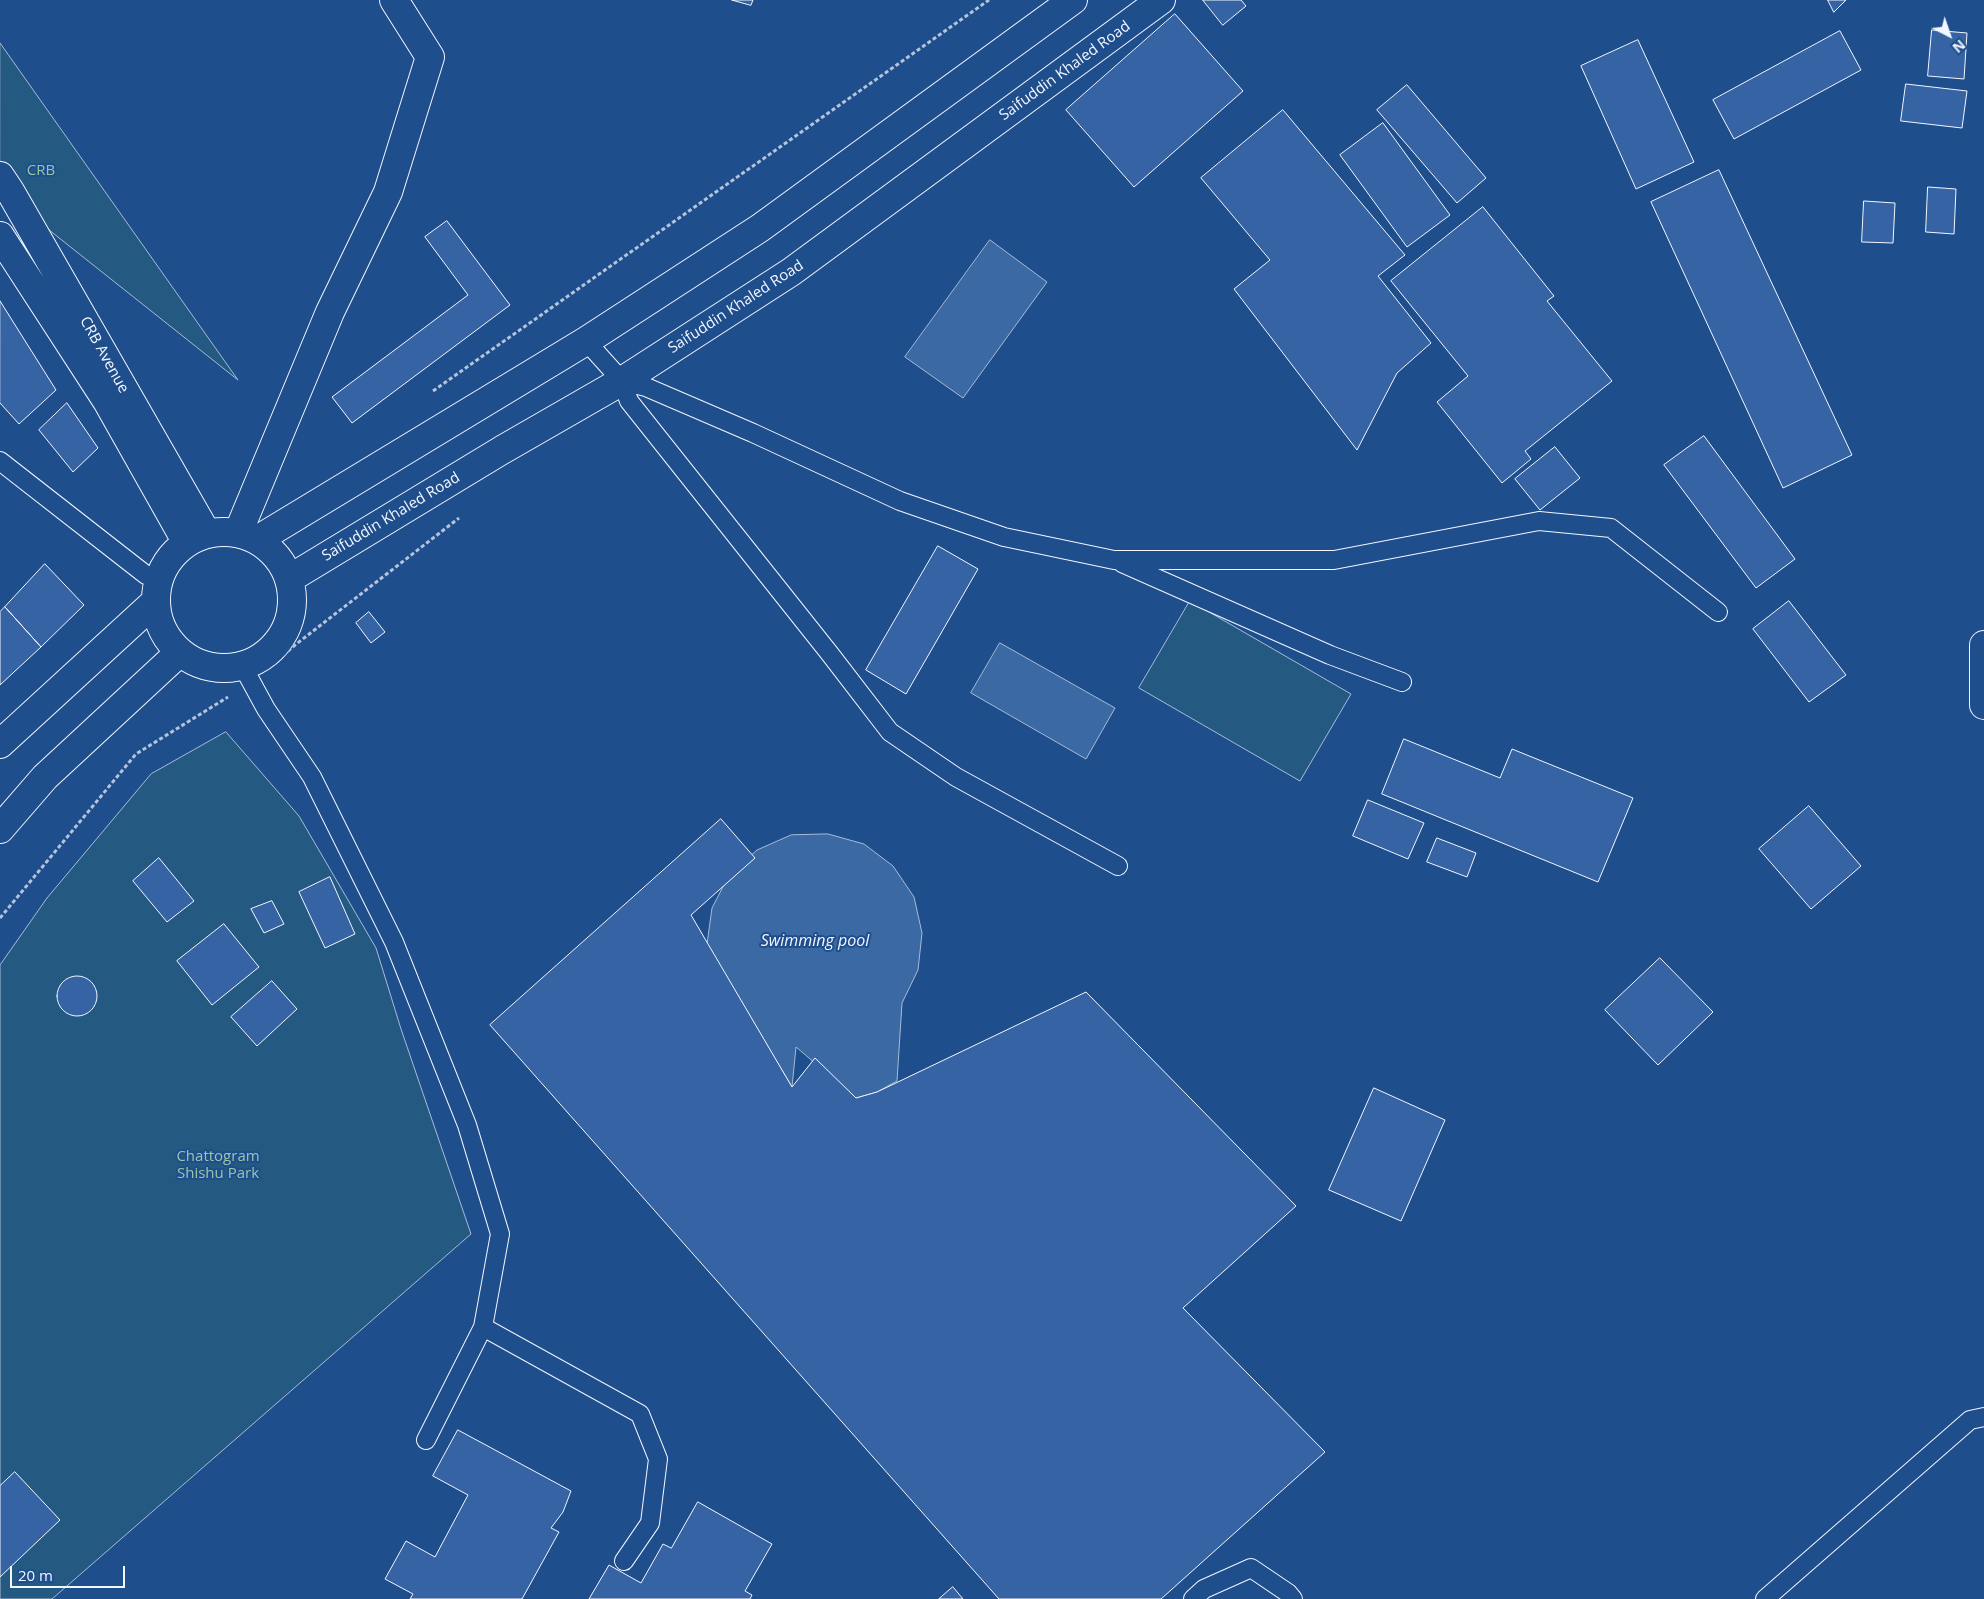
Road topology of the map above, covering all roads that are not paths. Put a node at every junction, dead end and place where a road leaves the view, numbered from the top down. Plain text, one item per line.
1 (394, 0) edge
2 (1073, 0) edge
3 (1161, 0) edge
4 (0, 176) edge
5 (0, 236) edge
6 (586, 341) junction
7 (622, 381) junction
8 (0, 461) edge
9 (248, 536) junction
10 (197, 539) junction
11 (1114, 560) junction
12 (289, 579) junction
13 (158, 589) junction
14 (1718, 612) dead end
15 (1984, 645) edge
16 (180, 652) junction
17 (242, 665) junction
18 (1402, 682) dead end
19 (1984, 705) edge
20 (0, 744) edge
21 (0, 829) edge
22 (1118, 866) dead end
23 (482, 1327) junction
24 (1984, 1417) edge
25 (426, 1440) dead end
26 (624, 1561) dead end
27 (1193, 1599) edge
28 (1293, 1599) edge
29 (1765, 1599) edge

1 - 9 main road
2 - 6 main road
3 - 7 main road, Saifuddin Khaled Road
4 - 10 main road, CRB Avenue
5 - 10 main road, CRB Avenue
6 - 7 lane
6 - 9 main road
7 - 11 lane
7 - 12 main road, Saifuddin Khaled Road
7 - 22 lane
8 - 13 lane
9 - 10 main road
9 - 12 main road
10 - 13 main road
11 - 14 lane
11 - 18 lane
12 - 17 main road
13 - 16 main road
13 - 20 main road
15 - 19 main road
16 - 17 main road
16 - 21 main road
17 - 23 lane
23 - 25 lane
23 - 26 lane
24 - 29 lane
27 - 28 lane

